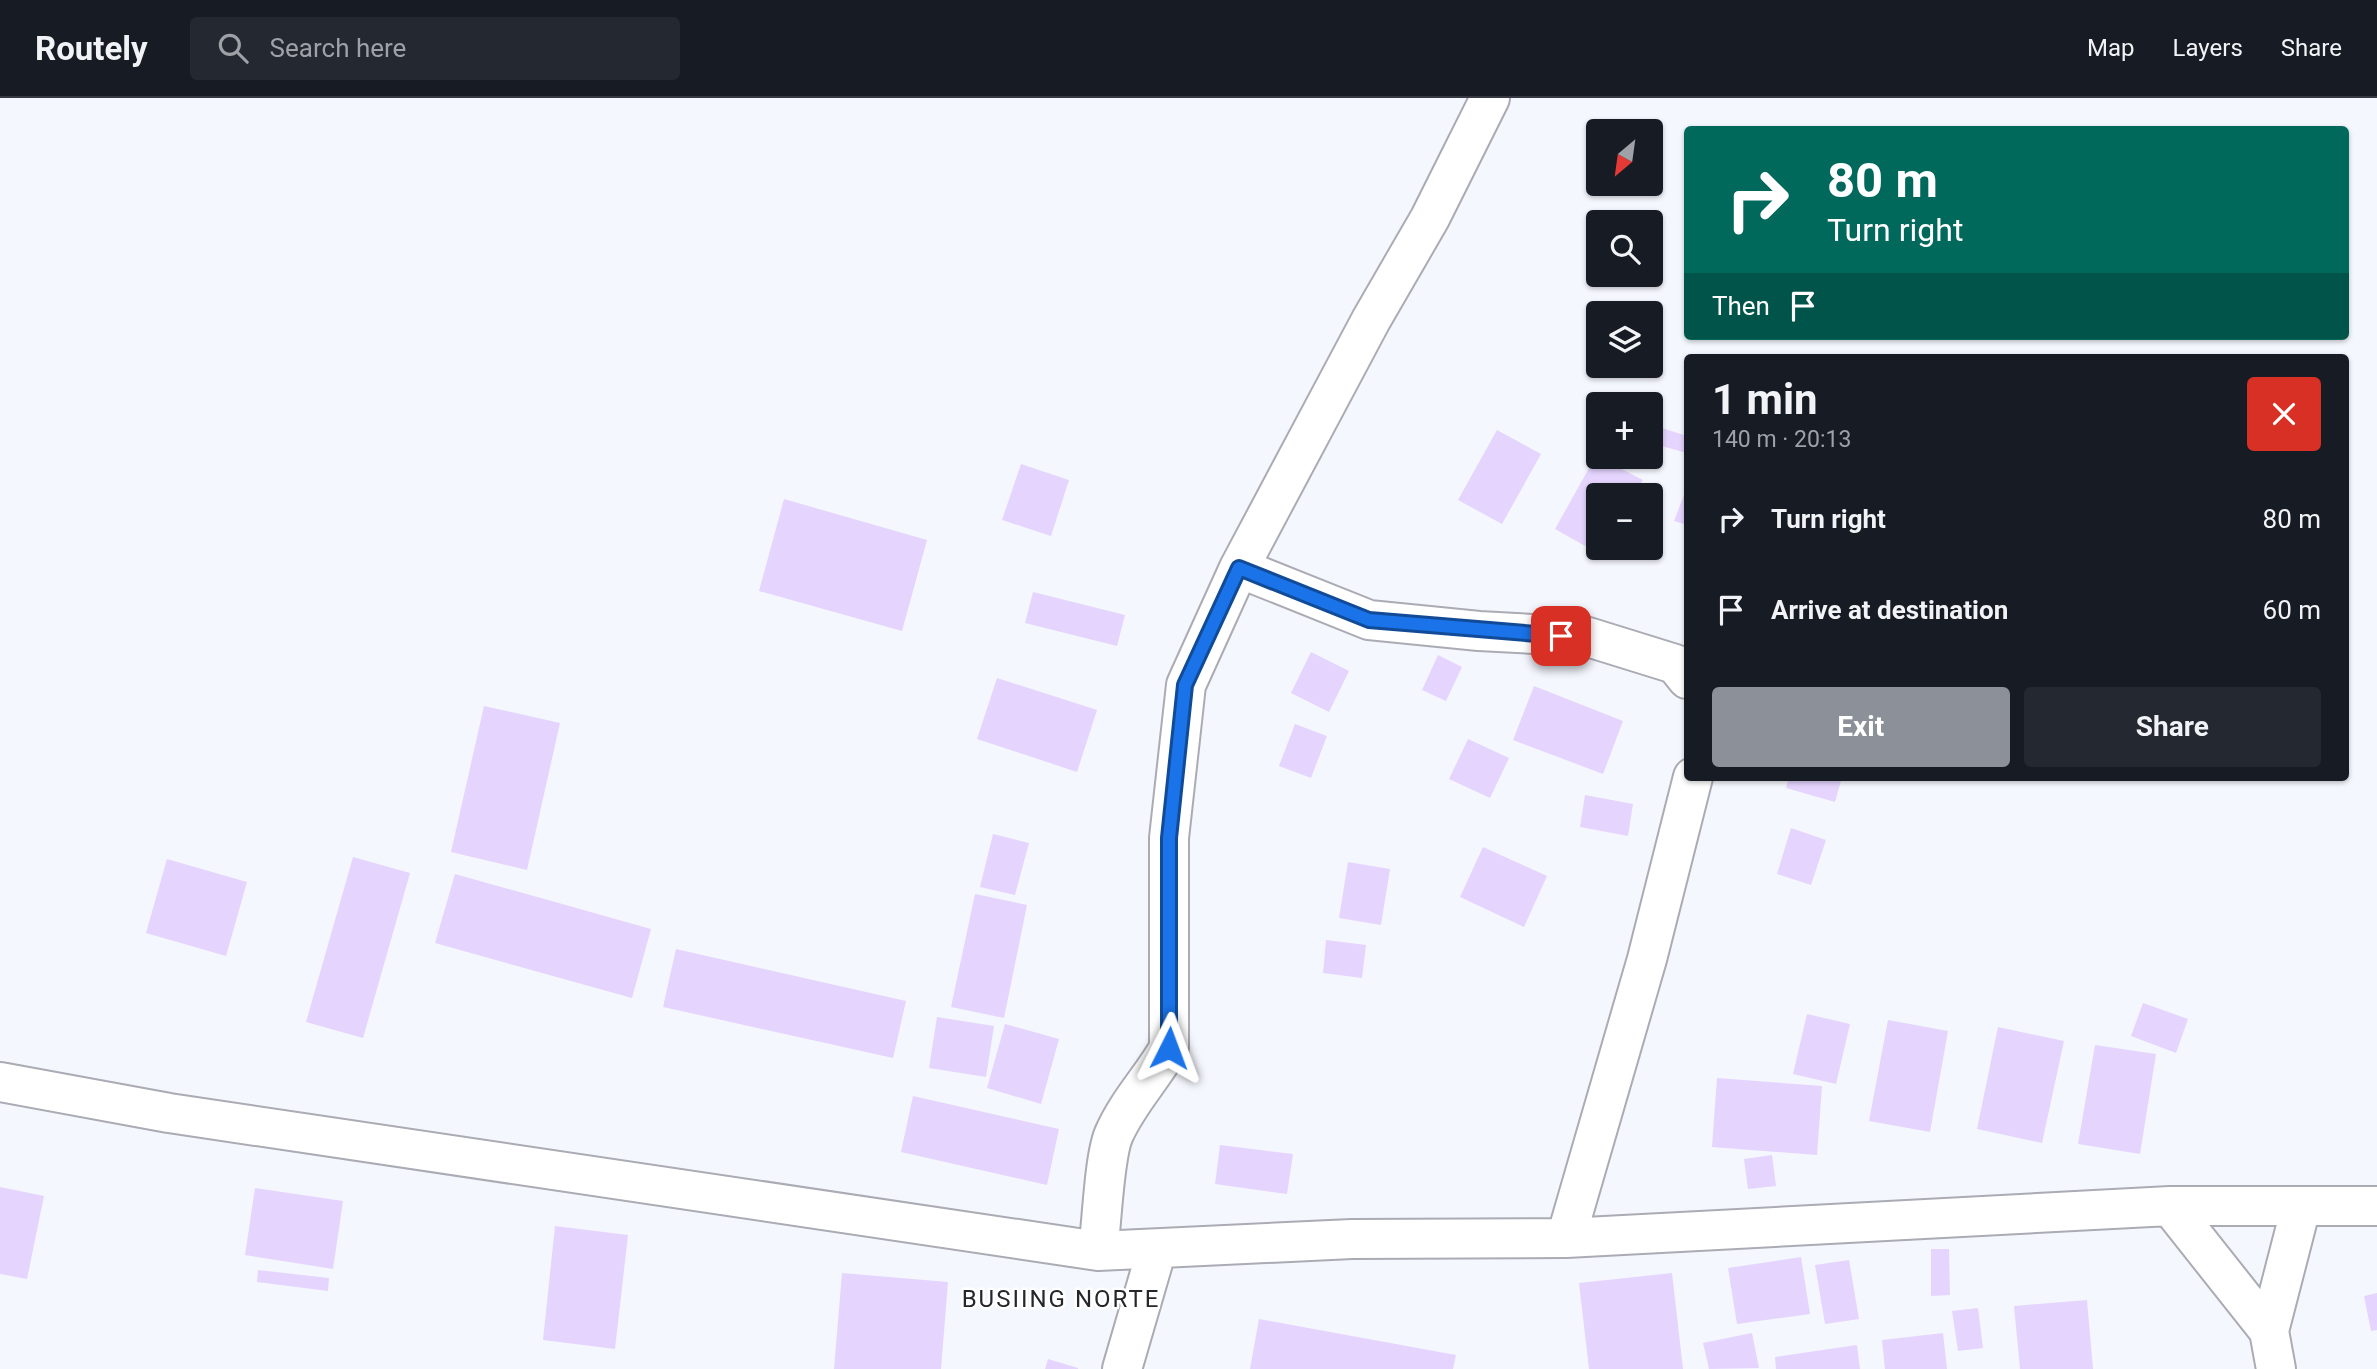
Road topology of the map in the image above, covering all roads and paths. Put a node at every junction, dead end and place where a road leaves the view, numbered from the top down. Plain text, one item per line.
1 (1490, 98) edge
2 (1239, 568) junction
3 (1684, 675) edge
4 (1692, 781) edge
5 (0, 1082) edge
6 (2170, 1206) junction
7 (2377, 1206) edge
8 (2301, 1207) junction
9 (1566, 1238) junction
10 (1157, 1250) junction
11 (1098, 1251) junction
12 (2269, 1331) junction
13 (1122, 1369) edge
14 (2276, 1369) edge

1 - 2 street
2 - 3 street
2 - 11 street
4 - 9 street
5 - 11 street
6 - 8 street
6 - 9 street
6 - 12 street
7 - 8 street
8 - 12 street
9 - 10 street
10 - 11 street
10 - 13 street
12 - 14 street

